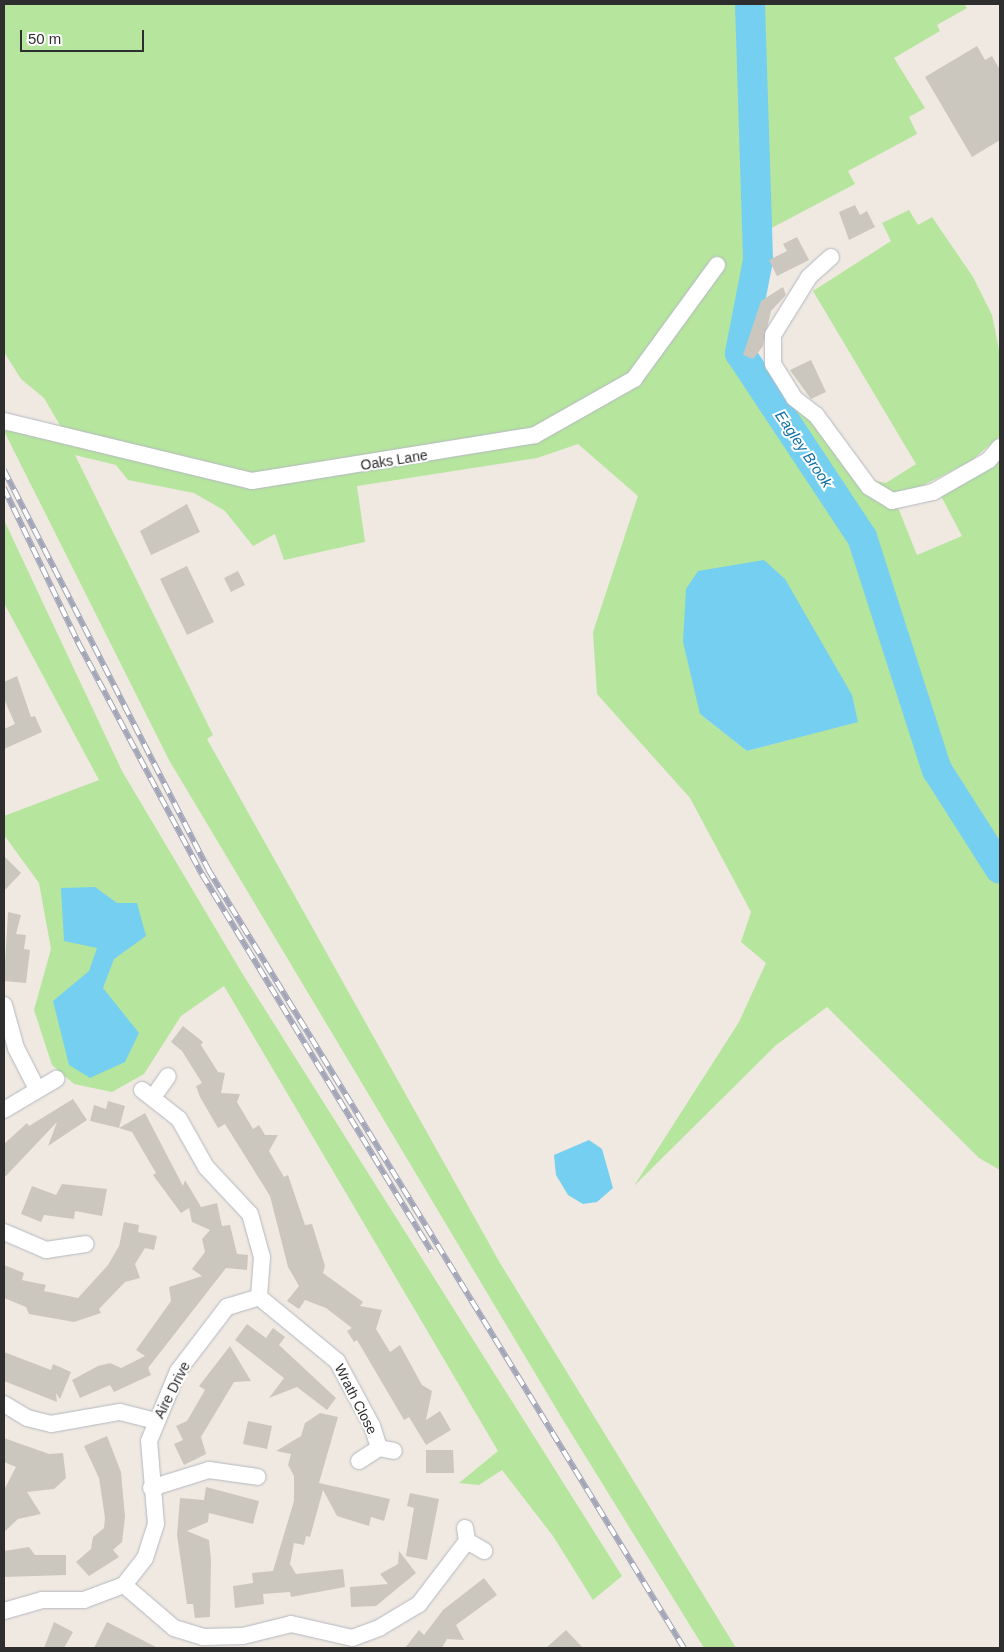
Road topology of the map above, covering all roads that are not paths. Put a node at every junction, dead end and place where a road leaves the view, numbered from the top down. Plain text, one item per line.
1 (830, 257) dead end
2 (717, 264) dead end
3 (4, 422) edge
4 (1000, 447) edge
5 (4, 1004) edge
6 (168, 1076) dead end
7 (56, 1079) dead end
8 (37, 1089) junction
9 (4, 1110) edge
10 (4, 1232) edge
11 (86, 1244) dead end
12 (259, 1297) junction
13 (4, 1404) edge
14 (156, 1421) junction
15 (359, 1461) dead end
16 (258, 1477) dead end
17 (151, 1488) junction
18 (484, 1551) dead end
19 (124, 1585) junction
20 (4, 1611) edge
21 (200, 1643) edge
22 (351, 1643) edge

1 - 4 street
2 - 3 street, Oaks Lane
5 - 8 street
6 - 12 street
7 - 8 street
8 - 9 street
10 - 11 street
12 - 14 street, Aire Drive
12 - 15 street, Wrath Close
13 - 14 street
14 - 17 street, Aire Drive
16 - 17 street
17 - 19 street, Aire Drive
18 - 22 street
19 - 20 street
19 - 21 street
21 - 22 street

